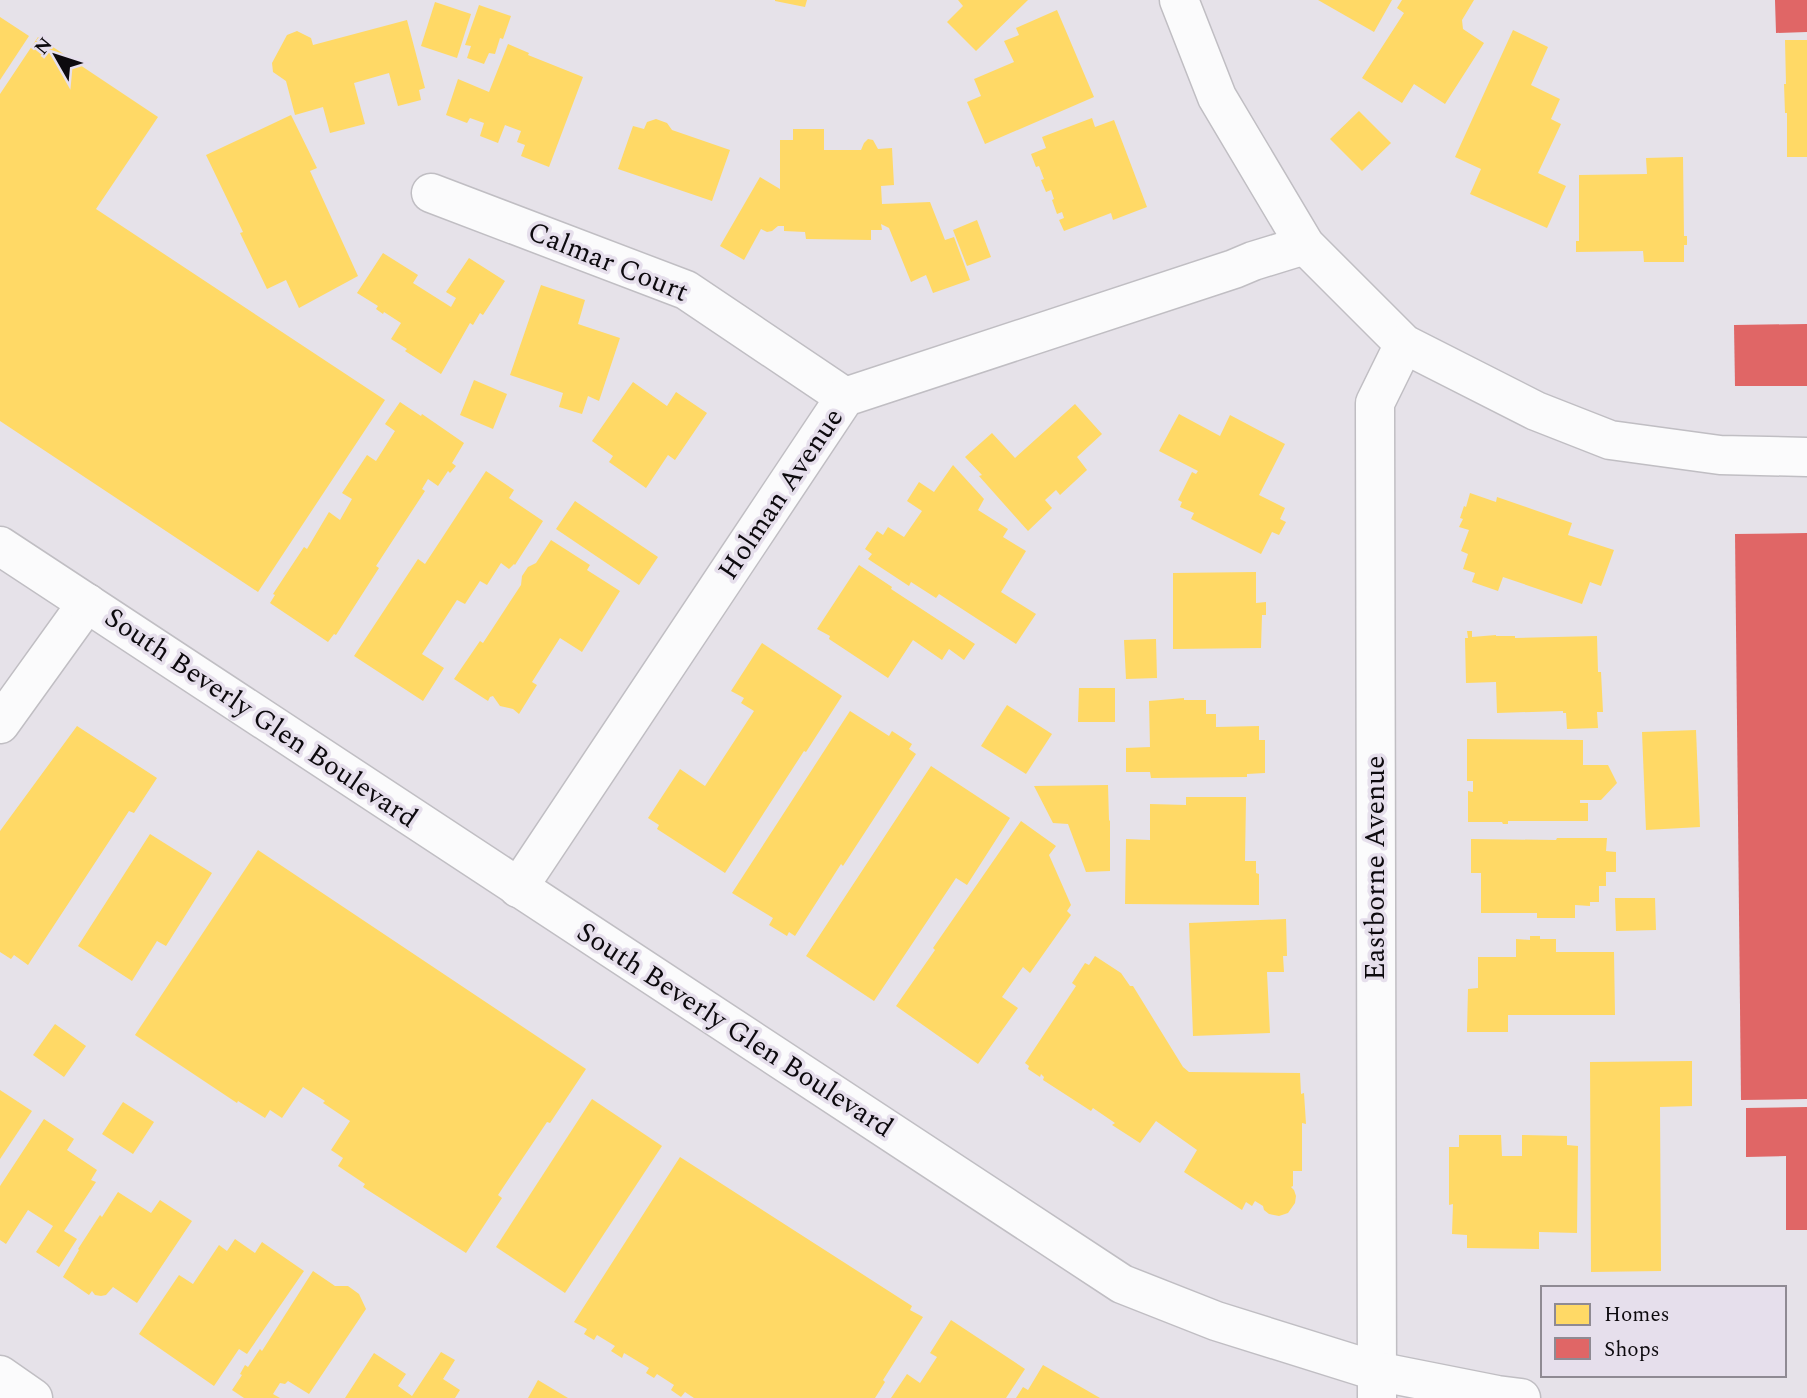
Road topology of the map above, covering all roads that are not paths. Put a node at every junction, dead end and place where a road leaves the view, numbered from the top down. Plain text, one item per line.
1 (1179, 0) edge
2 (430, 193) dead end
3 (1305, 245) junction
4 (1404, 344) junction
5 (845, 397) junction
6 (1807, 457) edge
7 (0, 546) edge
8 (88, 603) junction
9 (0, 724) edge
10 (519, 888) junction
11 (0, 1375) edge
12 (1376, 1385) edge
13 (33, 1398) edge
14 (1521, 1398) edge

1 - 3 street
2 - 5 street, Calmar Court
3 - 4 street
3 - 5 street, Holman Avenue
4 - 6 street
4 - 12 street, Eastborne Avenue
5 - 10 street, Holman Avenue
7 - 8 street, South Beverly Glen Boulevard
8 - 9 street
8 - 10 street, South Beverly Glen Boulevard
10 - 12 street, South Beverly Glen Boulevard
11 - 13 street
12 - 14 street, South Beverly Glen Boulevard

